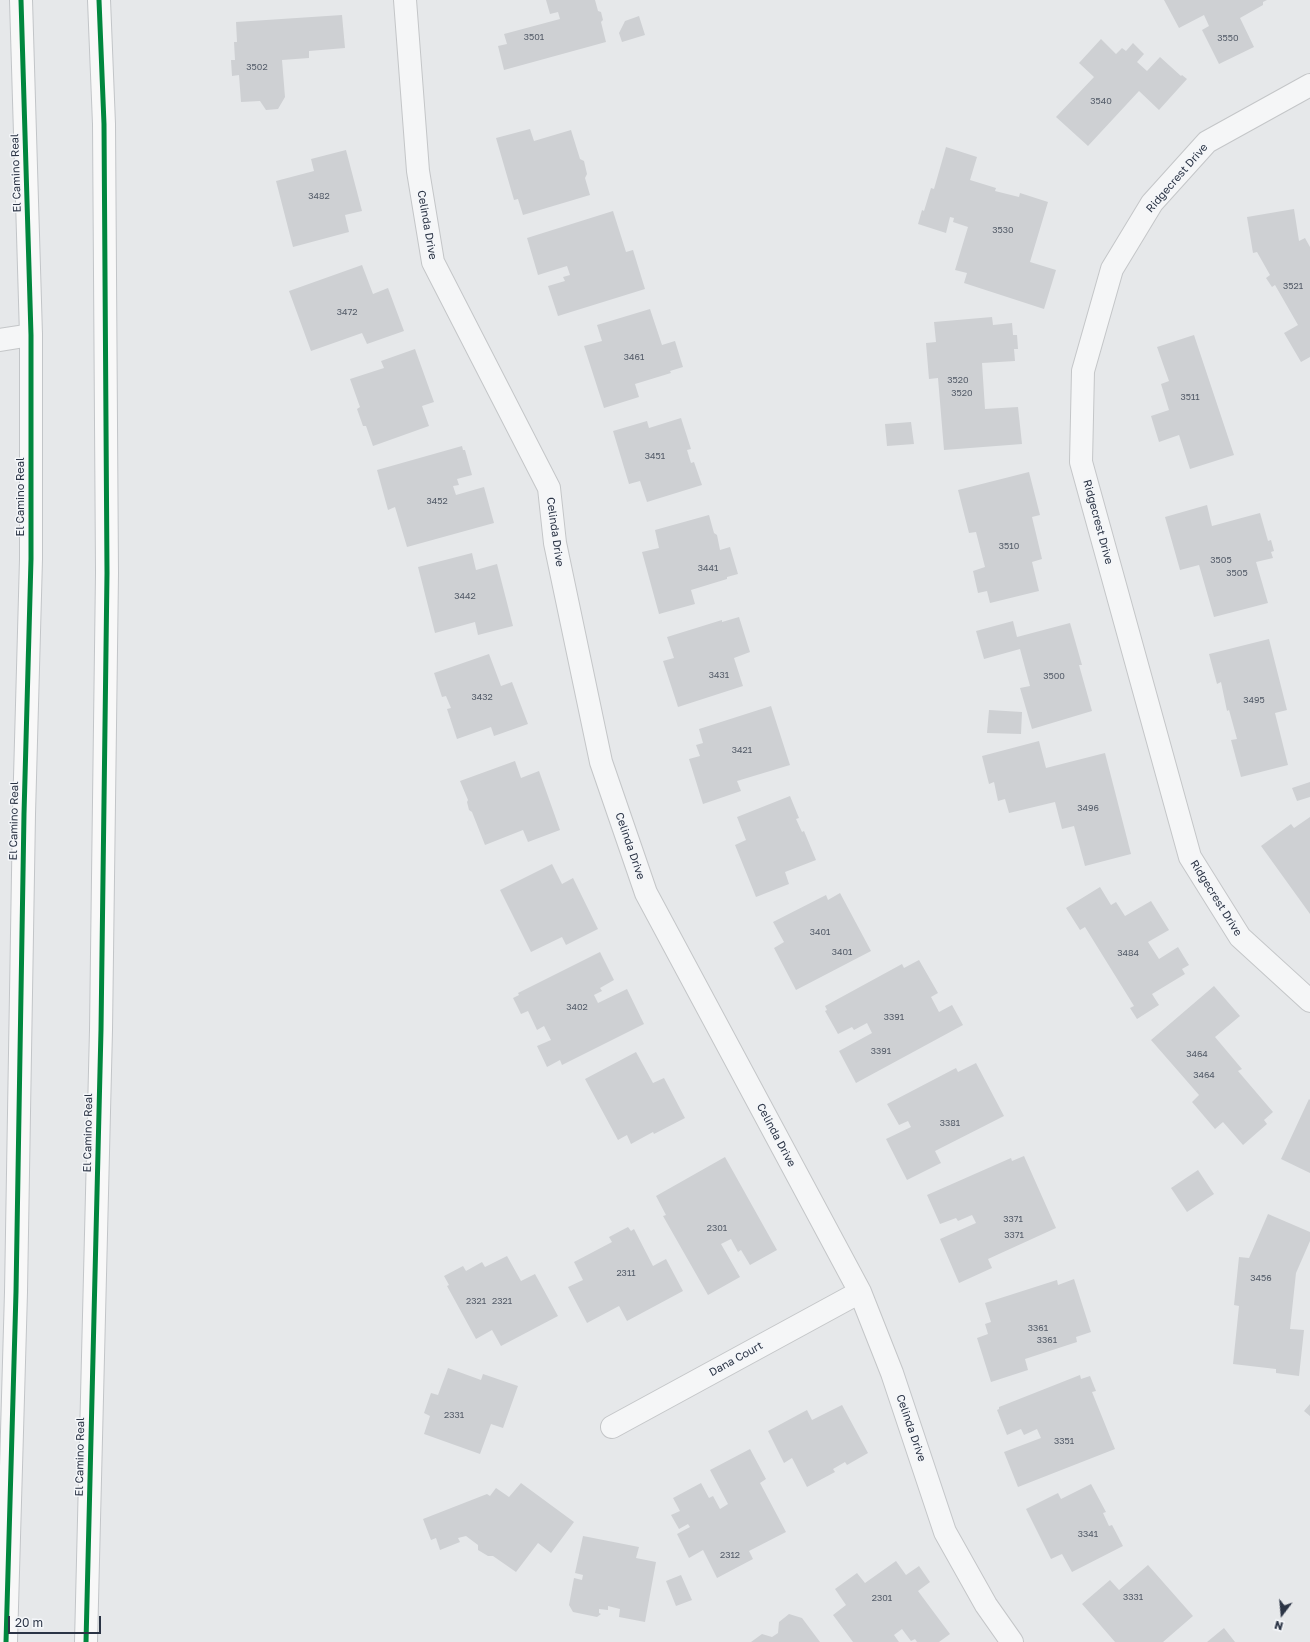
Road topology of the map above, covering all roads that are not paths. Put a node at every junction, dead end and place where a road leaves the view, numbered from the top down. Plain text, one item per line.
1 (21, 0) edge
2 (99, 0) edge
3 (405, 0) edge
4 (1310, 85) edge
5 (30, 335) junction
6 (0, 340) edge
7 (1310, 1001) edge
8 (860, 1292) junction
9 (612, 1427) dead end
10 (6, 1642) edge
11 (86, 1642) edge
12 (1012, 1642) edge

1 - 5 main road, El Camino Real
2 - 11 main road, El Camino Real
3 - 8 street, Celinda Drive
4 - 7 street, Ridgecrest Drive
5 - 6 street
5 - 10 main road, El Camino Real
8 - 9 street, Dana Court
8 - 12 street, Celinda Drive

